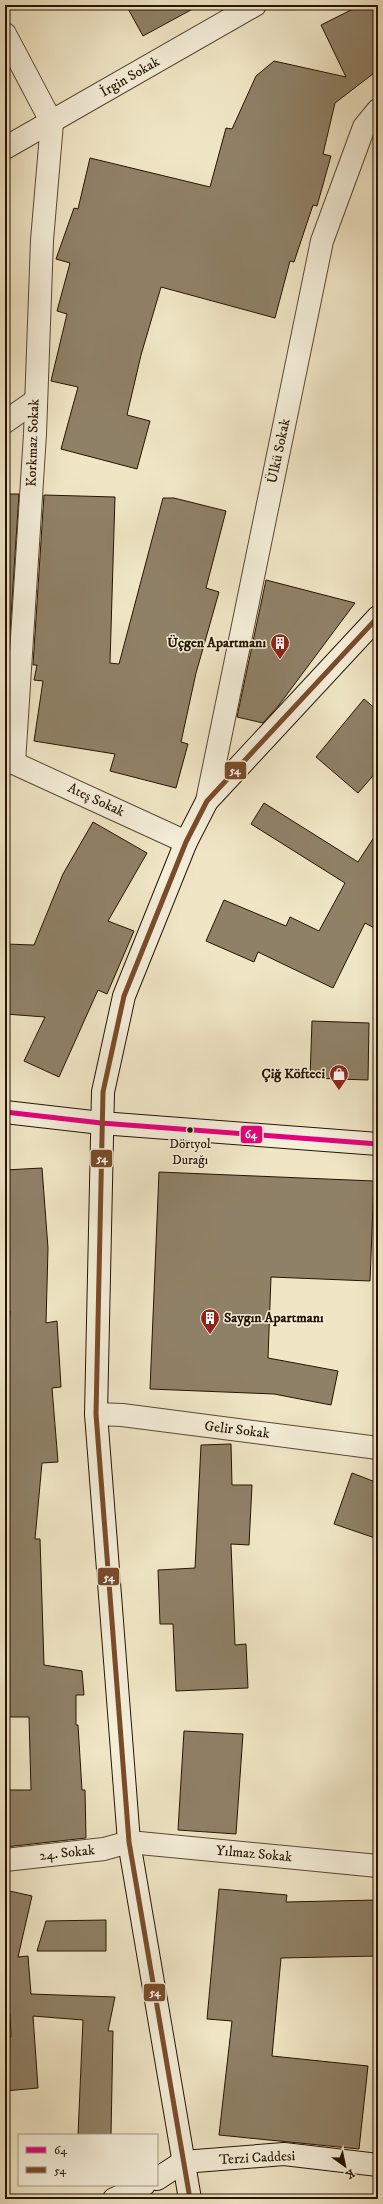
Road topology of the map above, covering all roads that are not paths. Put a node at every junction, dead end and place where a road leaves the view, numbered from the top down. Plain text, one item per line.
1 (255, 5) edge
2 (5, 34) edge
3 (378, 110) edge
4 (52, 123) junction
5 (5, 148) edge
6 (35, 401) junction
7 (5, 422) edge
8 (378, 618) edge
9 (10, 761) edge
10 (207, 801) junction
11 (186, 842) junction
12 (5, 1112) edge
13 (101, 1123) junction
14 (378, 1144) edge
15 (96, 1414) junction
16 (378, 1448) edge
17 (129, 1842) junction
18 (5, 1860) edge
19 (378, 1866) edge
20 (183, 2162) junction
21 (378, 2165) edge
22 (158, 2178) edge
23 (142, 2186) edge
24 (114, 2199) edge
25 (190, 2199) edge

1 - 4 street, İrgin Sokak
2 - 4 street
3 - 10 street, Ülkü Sokak
4 - 5 street, İrgin Sokak
4 - 6 street, Korkmaz Sokak
6 - 7 street
6 - 9 street, Korkmaz Sokak
8 - 10 street
9 - 11 street, Ateş Sokak
10 - 11 street
11 - 13 street
12 - 13 street
13 - 14 street
13 - 15 street
15 - 16 street, Gelir Sokak
15 - 17 street
17 - 18 street, 24. Sokak
17 - 19 street, Yılmaz Sokak
17 - 20 street
20 - 21 street, Terzi Caddesi
20 - 22 street
20 - 25 street
23 - 24 street

